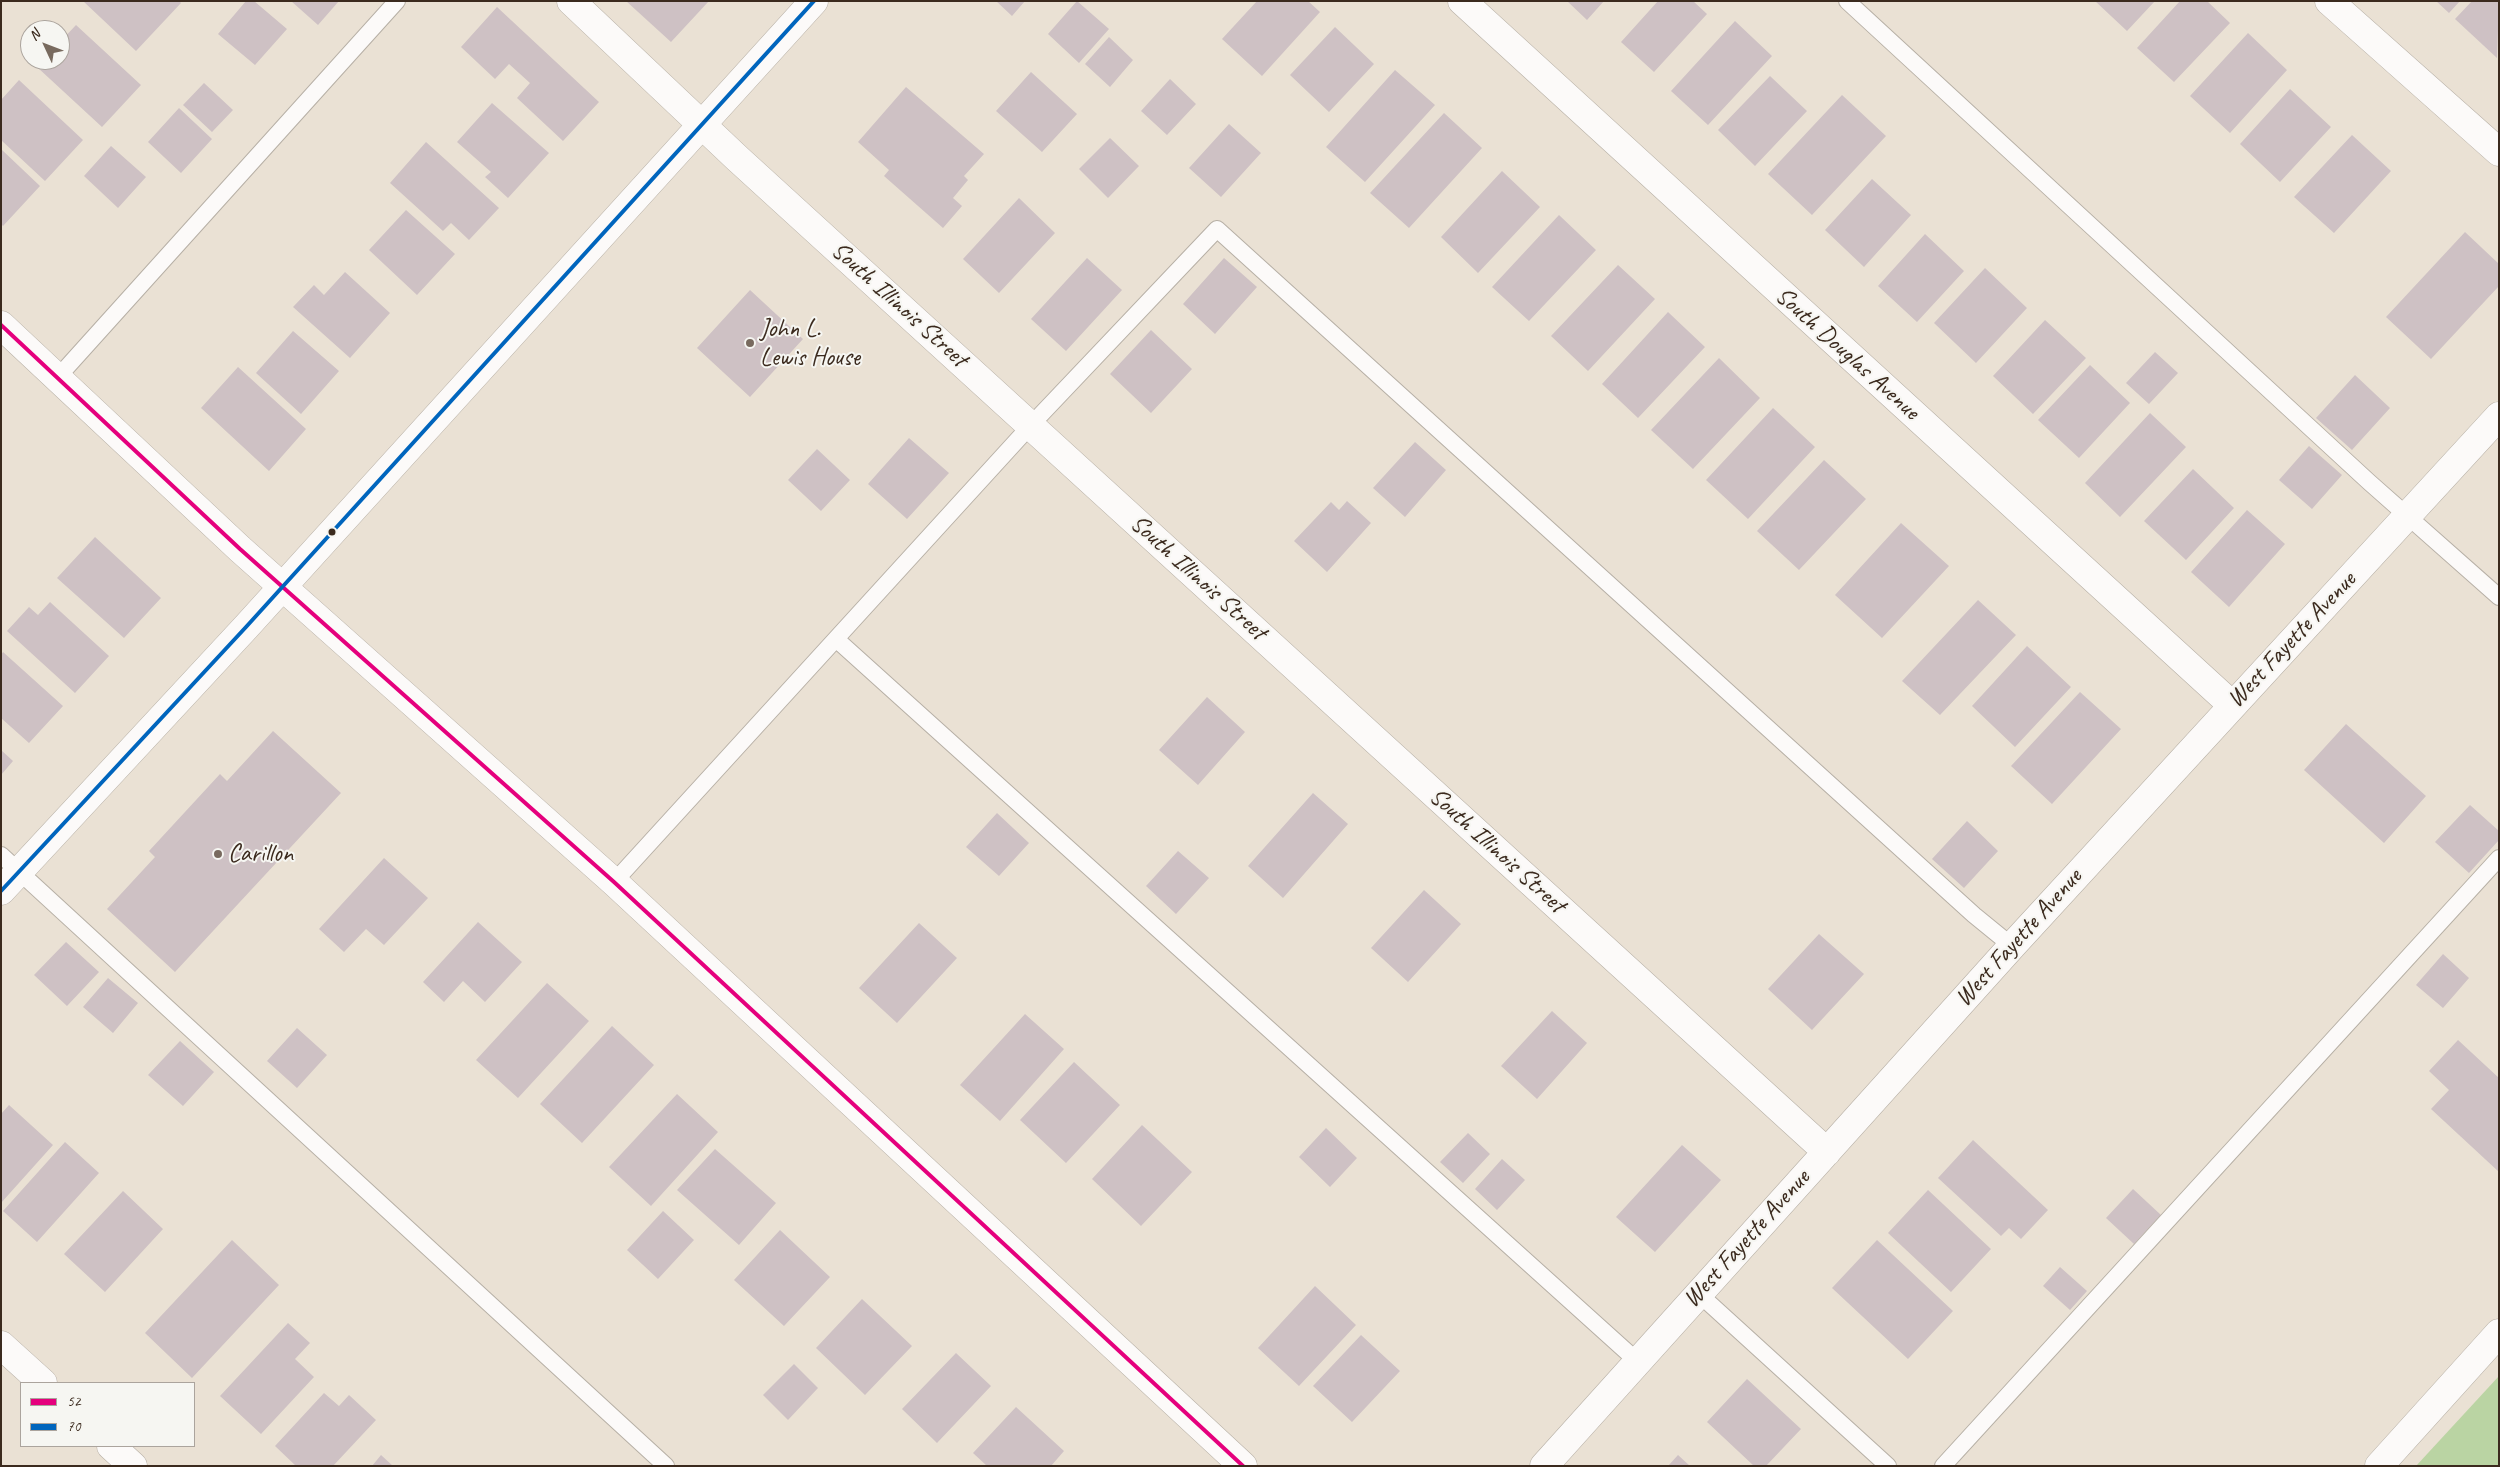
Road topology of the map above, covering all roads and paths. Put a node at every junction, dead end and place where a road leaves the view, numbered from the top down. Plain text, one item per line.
1 (397, 1) edge
2 (571, 1) edge
3 (814, 1) edge
4 (1462, 1) edge
5 (1847, 1) edge
6 (2329, 1) edge
7 (702, 124) junction
8 (2499, 152) edge
9 (1, 325) edge
10 (58, 377) junction
11 (2499, 416) edge
12 (1031, 425) junction
13 (2406, 515) junction
14 (282, 587) junction
15 (2499, 597) edge
16 (836, 639) junction
17 (2232, 705) junction
18 (2499, 858) edge
19 (10, 863) edge
20 (614, 882) junction
21 (1, 891) edge
22 (2012, 946) junction
23 (1827, 1152) junction
24 (1698, 1293) junction
25 (2499, 1333) edge
26 (1, 1345) edge
27 (1637, 1361) junction
28 (42, 1382) edge
29 (112, 1447) edge
30 (133, 1466) edge
31 (666, 1466) edge
32 (1243, 1466) edge
33 (1544, 1466) edge
34 (1888, 1466) edge
35 (1943, 1466) edge
36 (2379, 1466) edge

1 - 10 lane
2 - 7 street, South Illinois Street
3 - 7 street
4 - 17 street, South Douglas Avenue
5 - 13 lane
6 - 8 street
7 - 12 street, South Illinois Street
7 - 14 street
9 - 10 street
10 - 14 street
11 - 13 street, West Fayette Avenue
12 - 16 lane
12 - 22 lane
12 - 23 street, South Illinois Street
13 - 15 lane
13 - 17 street, West Fayette Avenue
14 - 19 street
14 - 20 street
16 - 20 lane
16 - 27 lane
17 - 22 street, West Fayette Avenue
18 - 35 lane
19 - 21 street
19 - 31 lane
20 - 32 street
22 - 23 street, West Fayette Avenue
23 - 24 street, West Fayette Avenue
24 - 27 street, West Fayette Avenue
24 - 34 lane
25 - 36 street
26 - 28 street
27 - 33 street, West Fayette Avenue
29 - 30 street

